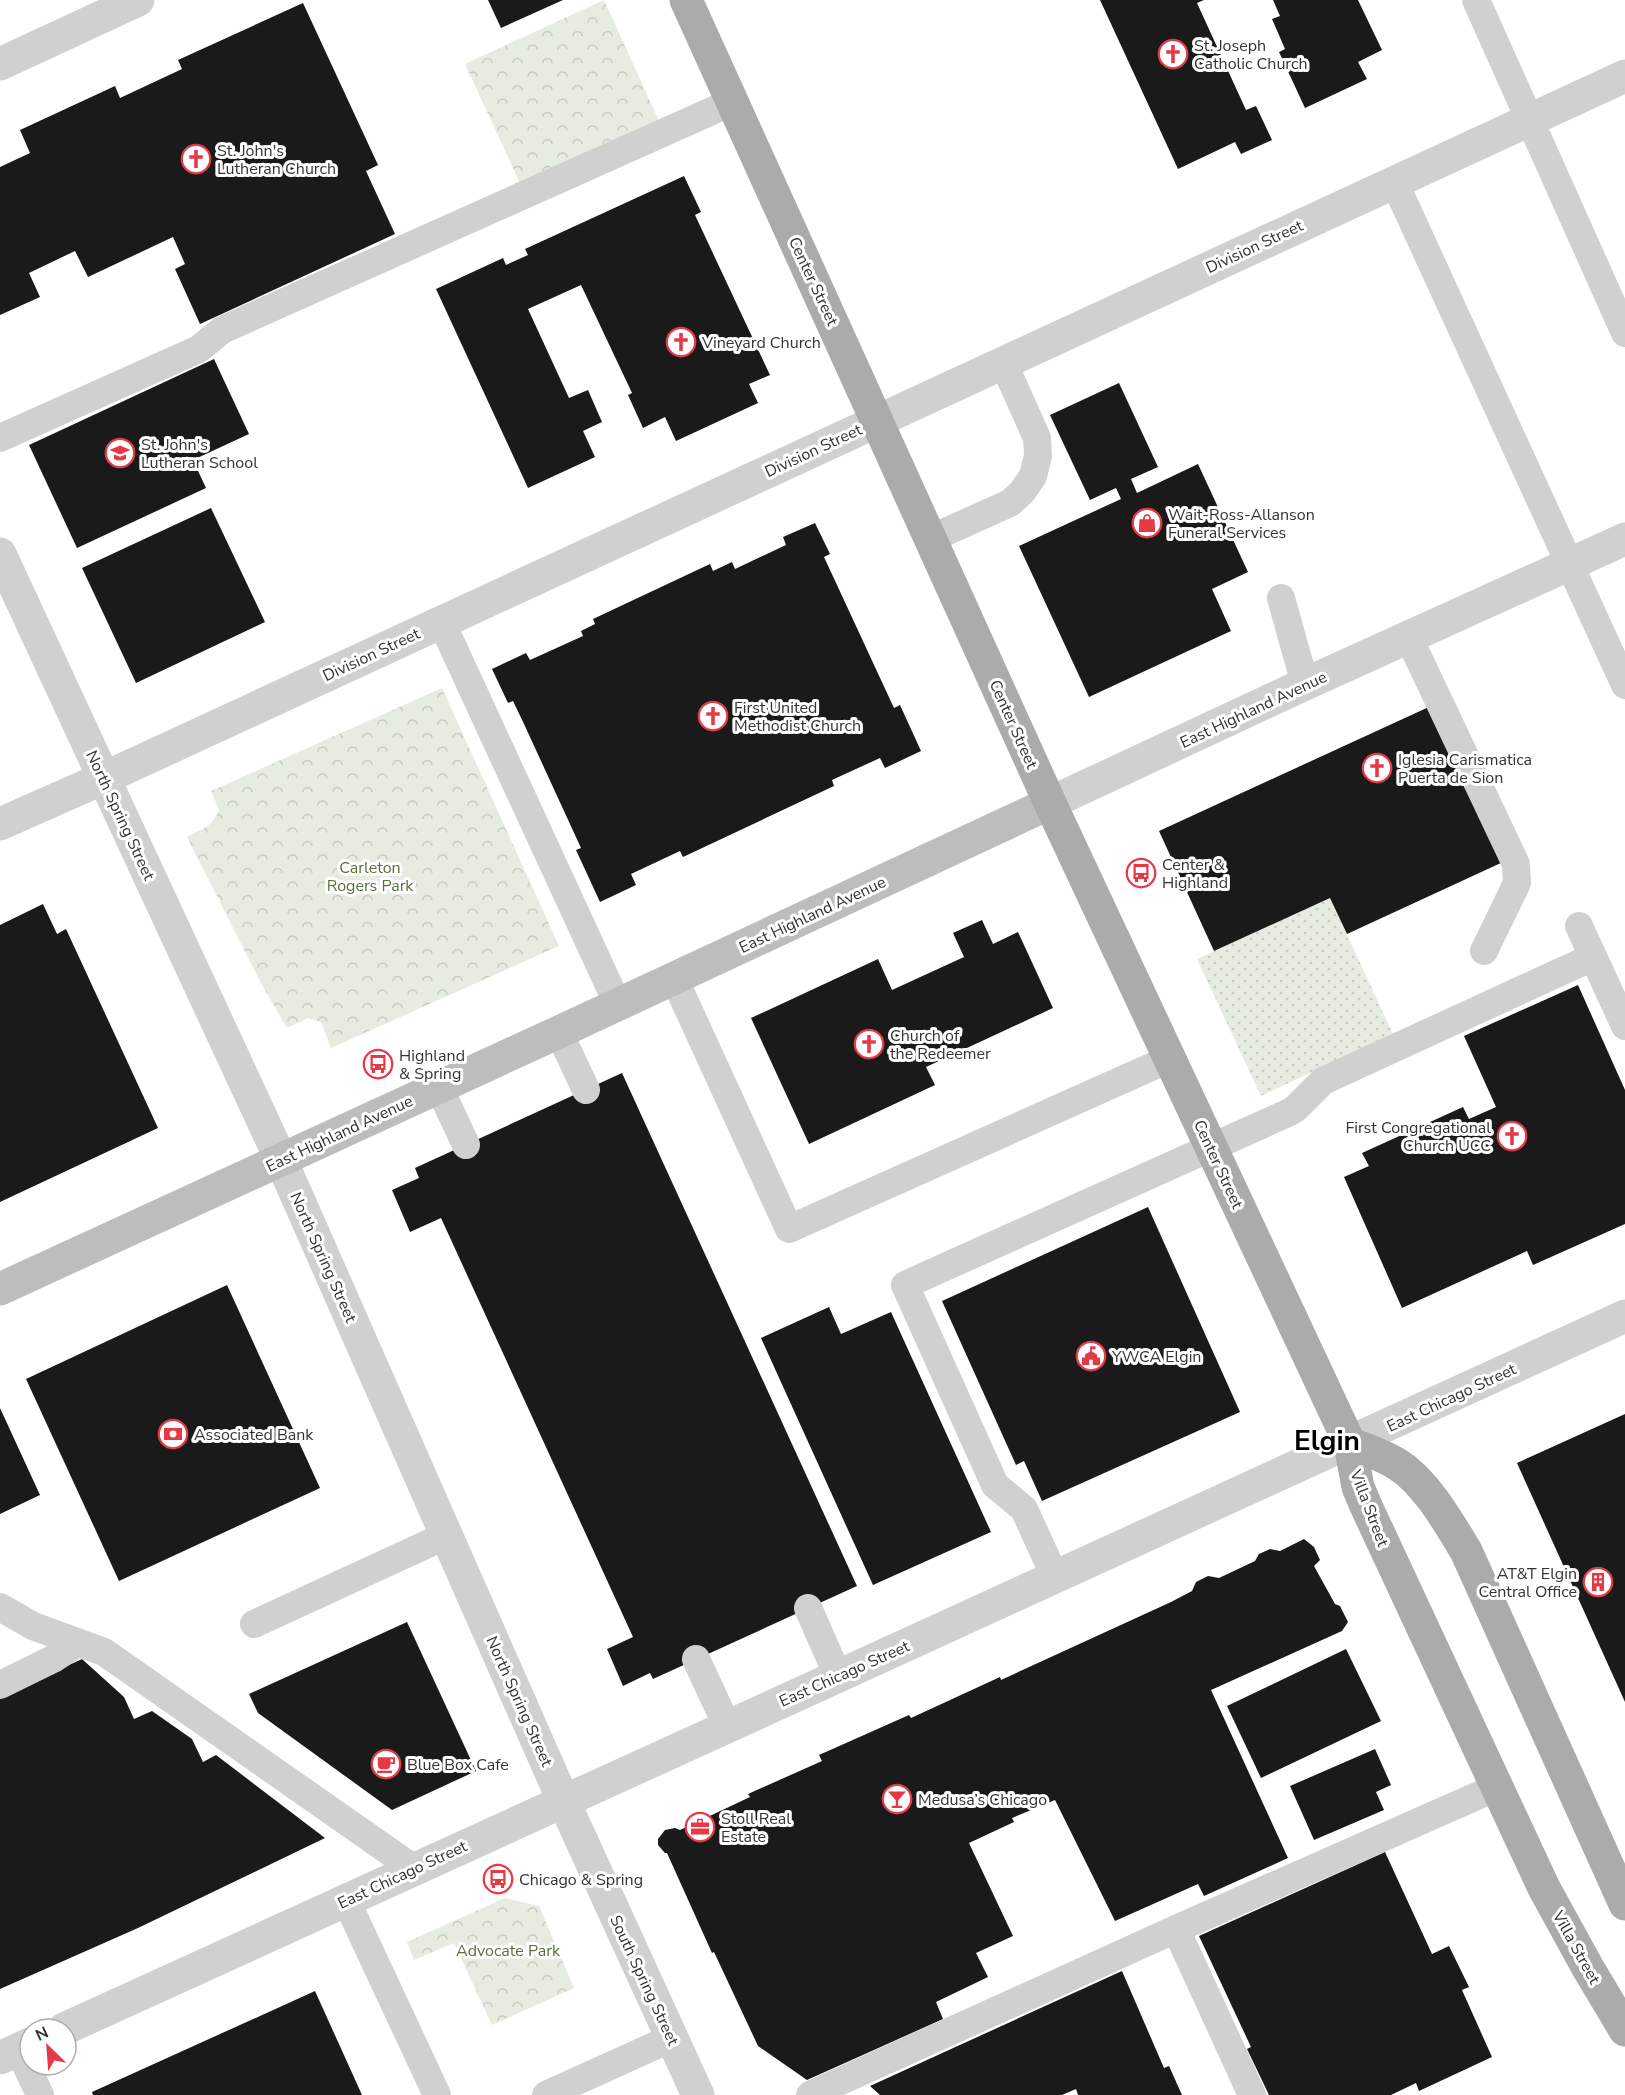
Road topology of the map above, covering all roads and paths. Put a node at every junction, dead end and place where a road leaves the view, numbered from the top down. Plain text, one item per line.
1 (138, 0) edge
2 (686, 0) edge
3 (1476, 0) edge
4 (0, 64) edge
5 (1625, 76) edge
6 (732, 102) junction
7 (1530, 119) junction
8 (1394, 181) junction
9 (1625, 333) edge
10 (1003, 362) junction
11 (878, 420) junction
12 (0, 438) edge
13 (930, 539) junction
14 (1625, 539) edge
15 (0, 554) edge
16 (1569, 564) junction
17 (1281, 598) dead end
18 (441, 621) junction
19 (1409, 638) junction
20 (1305, 684) junction
21 (1625, 685) edge
22 (104, 778) junction
23 (1050, 803) junction
24 (0, 824) edge
25 (1579, 926) dead end
26 (1484, 951) dead end
27 (1593, 957) junction
28 (674, 978) junction
29 (618, 1005) junction
30 (1625, 1026) edge
31 (559, 1032) junction
32 (1169, 1059) junction
33 (439, 1087) junction
34 (586, 1090) dead end
35 (466, 1145) dead end
36 (1210, 1146) junction
37 (281, 1160) junction
38 (0, 1289) edge
39 (1625, 1316) edge
40 (1350, 1444) junction
41 (447, 1535) junction
42 (1055, 1577) junction
43 (0, 1607) edge
44 (807, 1608) dead end
45 (254, 1624) dead end
46 (77, 1643) junction
47 (696, 1659) dead end
48 (838, 1676) junction
49 (0, 1685) edge
50 (727, 1726) junction
51 (1496, 1788) junction
52 (563, 1800) junction
53 (413, 1868) junction
54 (346, 1899) junction
55 (1625, 1904) edge
56 (1176, 1929) junction
57 (78, 2023) edge
58 (1625, 2030) edge
59 (672, 2038) junction
60 (16, 2051) edge
61 (40, 2095) edge
62 (437, 2095) edge
63 (546, 2095) edge
64 (698, 2095) edge
65 (810, 2095) edge
66 (1252, 2095) edge

1 - 4 street
2 - 6 main road, Center Street
3 - 7 lane
5 - 7 street, Division Street
6 - 11 main road, Center Street
6 - 12 lane
7 - 8 street, Division Street
7 - 9 lane
8 - 10 street, Division Street
8 - 16 lane
10 - 11 street, Division Street
10 - 13 lane
11 - 13 main road, Center Street
11 - 18 street, Division Street
13 - 23 main road, Center Street
14 - 16 street, East Highland Avenue
15 - 22 street, North Spring Street
16 - 19 street, East Highland Avenue
16 - 21 lane
17 - 20 lane
18 - 22 street, Division Street
18 - 29 lane
19 - 20 street, East Highland Avenue
19 - 26 lane
20 - 23 street, East Highland Avenue
22 - 24 street, Division Street
22 - 37 street, North Spring Street
23 - 28 main road, East Highland Avenue
23 - 32 main road, Center Street
25 - 27 lane
27 - 30 lane
27 - 36 lane
28 - 29 main road, East Highland Avenue
28 - 32 lane
29 - 31 main road, East Highland Avenue
31 - 33 main road, East Highland Avenue
31 - 34 lane
32 - 36 main road, Center Street
33 - 35 lane
33 - 37 main road, East Highland Avenue
36 - 40 main road, Center Street
36 - 42 lane
37 - 38 main road, East Highland Avenue
37 - 41 street, North Spring Street
39 - 40 street, East Chicago Street
40 - 42 street, East Chicago Street
40 - 51 main road, Villa Street
40 - 55 main road, Villa Street
41 - 45 lane
41 - 52 street, North Spring Street
42 - 48 street, East Chicago Street
43 - 46 lane
44 - 48 lane
46 - 49 lane
46 - 53 lane
47 - 50 lane
48 - 50 street, East Chicago Street
50 - 52 street, East Chicago Street
51 - 56 lane
51 - 58 main road, Villa Street
52 - 53 street, East Chicago Street
52 - 59 street, South Spring Street
53 - 54 street, East Chicago Street
54 - 57 street, East Chicago Street
54 - 62 lane
56 - 65 lane
56 - 66 lane
59 - 63 lane
59 - 64 street, South Spring Street
60 - 61 lane

